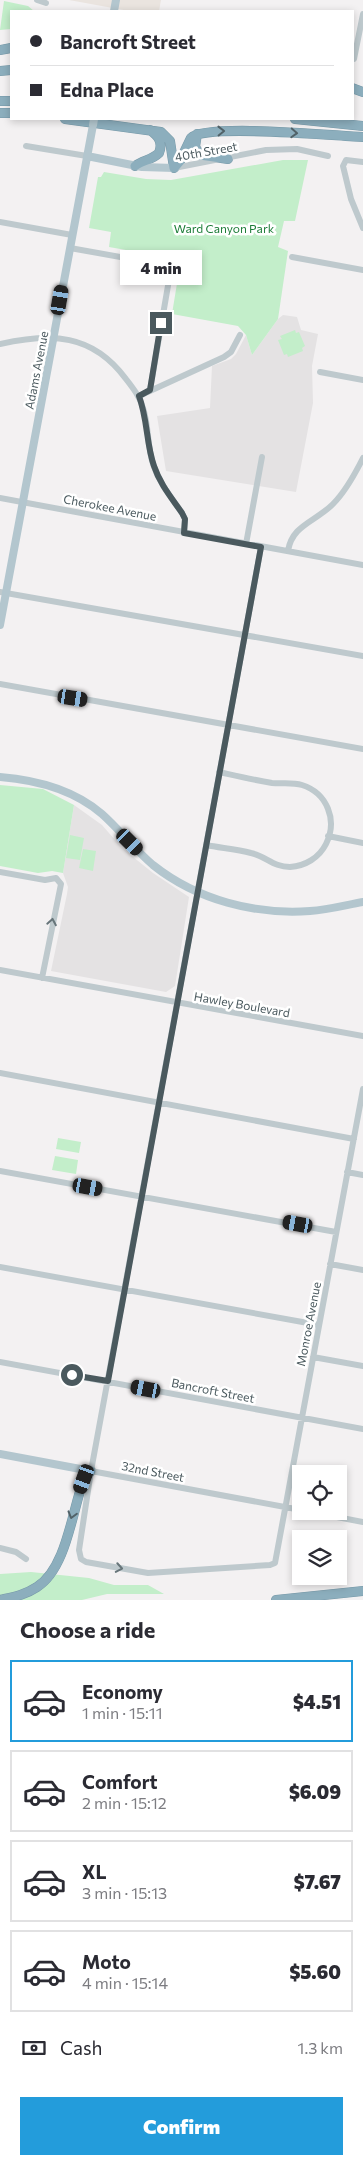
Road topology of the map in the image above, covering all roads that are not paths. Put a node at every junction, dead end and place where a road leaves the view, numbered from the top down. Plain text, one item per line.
1 (37, 0) edge
2 (46, 3) dead end
3 (363, 14) edge
4 (354, 59) edge
5 (363, 60) edge
6 (74, 120) edge
7 (94, 120) edge
8 (305, 120) edge
9 (363, 126) edge
10 (150, 130) junction
11 (198, 134) junction
12 (363, 137) edge
13 (26, 146) dead end
14 (87, 156) junction
15 (328, 156) dead end
16 (228, 159) junction
17 (363, 162) edge
18 (135, 166) junction
19 (174, 168) junction
20 (0, 222) edge
21 (363, 228) edge
22 (72, 235) junction
23 (70, 248) junction
24 (292, 257) dead end
25 (363, 270) edge
26 (240, 335) dead end
27 (53, 337) junction
28 (0, 344) edge
29 (320, 372) dead end
30 (363, 380) edge
31 (150, 390) junction
32 (139, 396) junction
33 (262, 457) dead end
34 (363, 458) edge
35 (360, 469) edge
36 (0, 498) edge
37 (22, 502) junction
38 (184, 533) junction
39 (246, 544) junction
40 (261, 547) junction
41 (288, 551) junction
42 (363, 565) edge
43 (3, 592) edge
44 (0, 625) edge
45 (245, 634) junction
46 (363, 656) edge
47 (0, 684) edge
48 (228, 725) junction
49 (363, 750) edge
50 (219, 772) junction
51 (0, 777) edge
52 (328, 836) junction
53 (363, 843) edge
54 (206, 845) junction
55 (0, 872) edge
56 (197, 892) junction
57 (363, 902) edge
58 (0, 970) edge
59 (42, 978) junction
60 (177, 1003) junction
61 (363, 1036) edge
62 (0, 1073) edge
63 (363, 1089) edge
64 (158, 1104) junction
65 (354, 1139) junction
66 (0, 1172) edge
67 (347, 1172) junction
68 (363, 1175) edge
69 (141, 1196) junction
70 (336, 1232) junction
71 (330, 1264) junction
72 (0, 1267) edge
73 (363, 1270) edge
74 (124, 1290) junction
75 (319, 1325) junction
76 (313, 1357) junction
77 (0, 1362) edge
78 (363, 1366) edge
79 (108, 1381) junction
80 (302, 1417) junction
81 (363, 1428) edge
82 (0, 1454) edge
83 (91, 1471) junction
84 (285, 1508) junction
85 (292, 1509) edge
86 (347, 1519) edge
87 (363, 1522) edge
88 (0, 1548) edge
89 (26, 1559) dead end
90 (363, 1591) edge
91 (0, 1600) edge
92 (276, 1600) edge

1 - 2 street
3 - 4 street
4 - 5 street
6 - 10 highway
7 - 14 main road, Adams Avenue, bridge
8 - 9 highway
10 - 18 highway
10 - 19 highway
11 -> 12 highway
11 - 16 highway
11 - 19 highway
13 - 14 street
14 - 18 main road, 40th Street
14 - 22 main road, Adams Avenue
15 - 16 street, 40th Street
16 - 19 street, 40th Street
17 - 21 street
18 - 19 main road, 40th Street
20 - 22 street
22 - 23 main road, Adams Avenue
23 - 27 main road, Adams Avenue
23 - 31 street
24 - 25 street
26 - 31 street
27 - 28 street
27 - 32 street
27 - 37 main road, Adams Avenue
29 - 30 street
31 - 32 street
32 - 38 street
33 - 39 street
34 - 35 street
35 - 41 street
36 - 37 street, Cherokee Avenue
37 - 38 street, Cherokee Avenue
37 - 43 main road, Adams Avenue
38 - 39 street, Cherokee Avenue
39 - 40 street, Cherokee Avenue
40 - 41 street, Cherokee Avenue
40 - 45 street
41 - 42 street, Cherokee Avenue
43 - 44 main road, Adams Avenue
43 - 45 street
45 - 46 street
45 - 48 street
47 - 48 street
48 - 49 street
48 - 50 street
50 - 52 street
50 - 54 street
51 - 56 main road
52 - 53 street
52 - 54 street
54 - 56 street
59 -> 55 street
56 - 57 main road
56 - 60 street
58 - 59 street, Hawley Boulevard
59 - 60 street, Hawley Boulevard
60 - 61 street, Hawley Boulevard
60 - 64 street
62 - 64 street
63 - 65 street, Monroe Avenue
64 - 65 street
64 - 69 street
65 - 67 street, Monroe Avenue
66 - 69 street
67 - 68 street
67 - 70 street, Monroe Avenue
69 - 70 street
69 - 74 street
70 - 71 street, Monroe Avenue
71 - 73 street
71 - 75 street, Monroe Avenue
72 - 74 street
74 - 75 street
74 - 79 street
75 - 76 street, Monroe Avenue
76 - 78 street
76 - 80 street, Monroe Avenue
77 - 79 street, Bancroft Street
79 - 80 street, Bancroft Street
79 - 83 street
80 - 81 street, Bancroft Street
80 - 84 street, Monroe Avenue
82 - 83 main road, 32nd Street
83 - 84 street, 32nd Street
83 -> 84 street, Monroe Avenue
83 -> 91 highway
84 - 85 street, 32nd Street
86 - 87 street
88 - 89 street
90 - 92 highway

